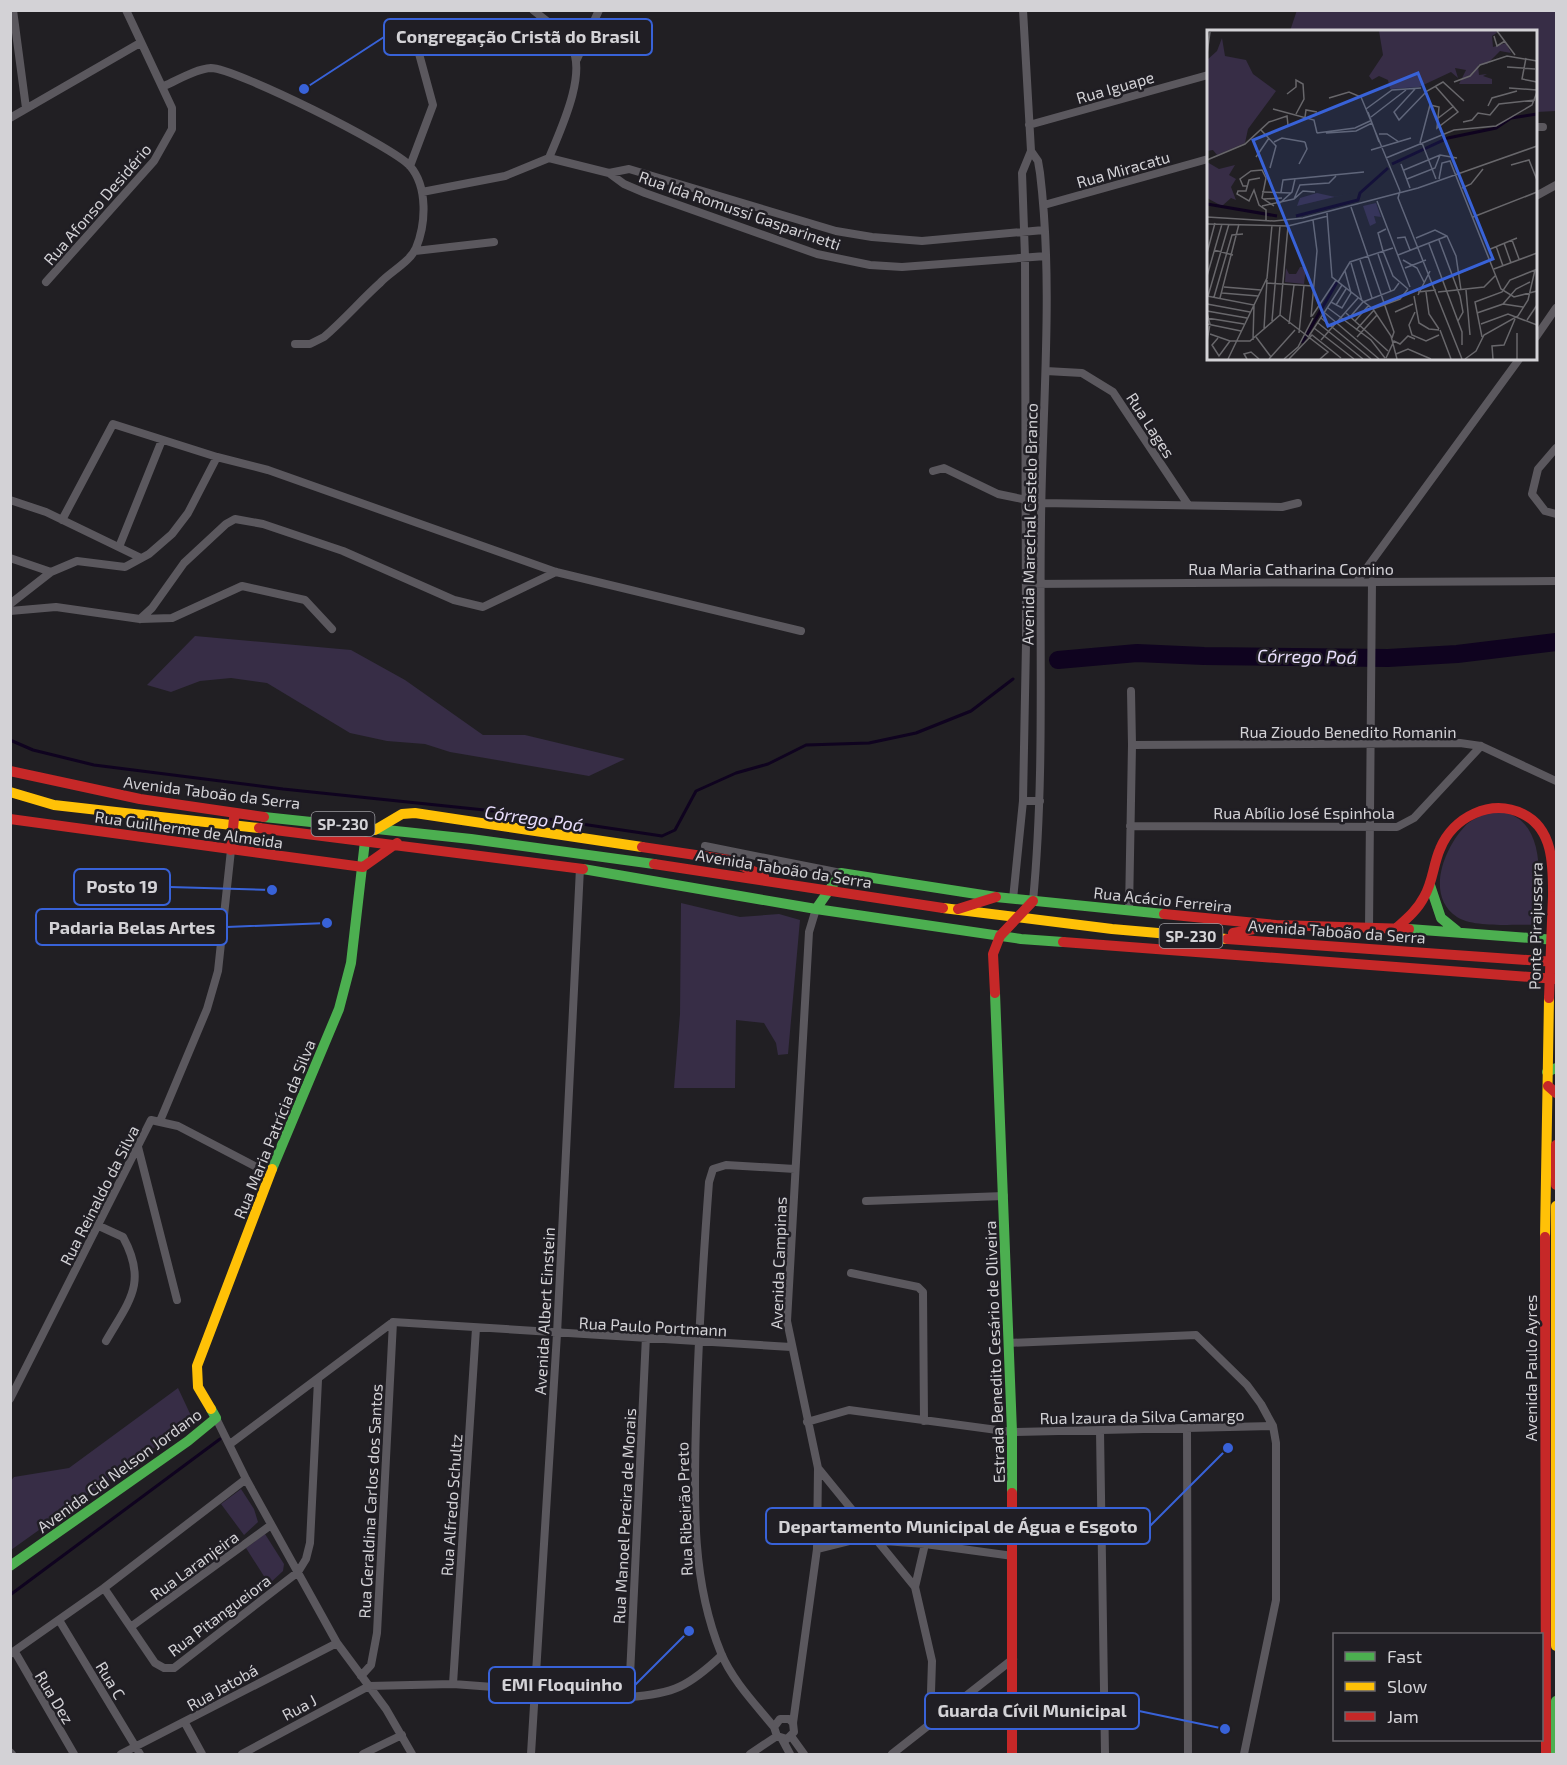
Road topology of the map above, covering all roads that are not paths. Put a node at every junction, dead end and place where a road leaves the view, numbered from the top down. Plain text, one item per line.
1 (13, 10) edge
2 (126, 10) edge
3 (533, 10) edge
4 (599, 10) edge
5 (1023, 10) edge
6 (140, 43) junction
7 (418, 50) dead end
8 (577, 59) junction
9 (1207, 76) edge
10 (164, 86) junction
11 (26, 108) junction
12 (10, 118) edge
13 (1029, 125) junction
14 (1031, 151) junction
15 (549, 158) junction
16 (1207, 160) edge
17 (410, 166) junction
18 (609, 172) junction
19 (1557, 185) edge
20 (422, 192) junction
21 (1537, 195) edge
22 (1044, 205) junction
23 (1044, 230) junction
24 (1024, 232) junction
25 (494, 242) dead end
26 (415, 251) junction
27 (1046, 256) junction
28 (1025, 257) junction
29 (46, 282) dead end
30 (1557, 308) edge
31 (1537, 336) edge
32 (295, 344) dead end
33 (1519, 360) edge
34 (1046, 371) junction
35 (162, 440) junction
36 (1557, 448) edge
37 (217, 457) junction
38 (933, 471) dead end
39 (10, 500) edge
40 (1026, 501) junction
41 (1041, 503) junction
42 (1187, 503) junction
43 (1298, 503) dead end
44 (1557, 514) edge
45 (62, 520) junction
46 (119, 547) junction
47 (139, 557) junction
48 (10, 558) edge
49 (51, 572) junction
50 (556, 572) junction
51 (1358, 580) junction
52 (1372, 581) junction
53 (1557, 581) edge
54 (1026, 584) junction
55 (1041, 584) junction
56 (10, 604) edge
57 (10, 611) edge
58 (140, 620) junction
59 (332, 628) dead end
60 (801, 631) dead end
61 (1026, 644) junction
62 (1039, 644) junction
63 (1131, 691) dead end
64 (1024, 721) junction
65 (1039, 721) junction
66 (1369, 744) junction
67 (1132, 745) junction
68 (1481, 746) junction
69 (10, 771) edge
70 (1557, 781) edge
71 (10, 792) edge
72 (1023, 801) junction
73 (1040, 801) junction
74 (234, 811) junction
75 (10, 819) edge
76 (1370, 825) junction
77 (1130, 826) junction
78 (233, 827) junction
79 (377, 828) junction
80 (365, 841) junction
81 (397, 843) junction
82 (705, 846) dead end
83 (231, 850) junction
84 (363, 867) junction
85 (580, 868) junction
86 (841, 873) junction
87 (774, 881) junction
88 (1430, 885) junction
89 (828, 890) junction
90 (996, 897) junction
91 (1013, 898) junction
92 (1033, 900) junction
93 (1436, 908) junction
94 (816, 909) junction
95 (955, 910) junction
96 (1129, 911) junction
97 (1016, 918) junction
98 (1276, 925) junction
99 (1369, 930) junction
100 (1393, 931) junction
101 (1425, 931) junction
102 (1458, 931) junction
103 (982, 934) junction
104 (1187, 935) junction
105 (1000, 936) junction
106 (1557, 940) edge
107 (994, 950) junction
108 (1557, 962) edge
109 (1557, 979) edge
110 (1549, 1003) junction
111 (1557, 1035) edge
112 (1552, 1070) edge
113 (1552, 1090) edge
114 (160, 1121) junction
115 (1557, 1145) edge
116 (138, 1147) junction
117 (795, 1168) junction
118 (270, 1174) junction
119 (1557, 1185) edge
120 (1004, 1196) junction
121 (866, 1201) dead end
122 (1557, 1206) edge
123 (99, 1226) junction
124 (851, 1273) dead end
125 (177, 1300) dead end
126 (393, 1323) junction
127 (476, 1328) junction
128 (557, 1334) junction
129 (646, 1336) junction
130 (106, 1341) dead end
131 (698, 1341) junction
132 (1009, 1343) junction
133 (791, 1347) junction
134 (1553, 1362) edge
135 (318, 1380) junction
136 (11, 1396) edge
137 (216, 1418) junction
138 (924, 1421) junction
139 (807, 1422) junction
140 (1273, 1426) junction
141 (1187, 1430) junction
142 (1100, 1431) junction
143 (1012, 1432) junction
144 (230, 1444) junction
145 (818, 1468) junction
146 (246, 1479) junction
147 (271, 1525) junction
148 (877, 1540) junction
149 (925, 1544) junction
150 (817, 1549) junction
151 (1013, 1556) junction
152 (10, 1566) edge
153 (298, 1572) junction
154 (915, 1587) junction
155 (104, 1588) junction
156 (59, 1620) junction
157 (132, 1626) junction
158 (337, 1643) junction
159 (1551, 1647) edge
160 (13, 1653) edge
161 (722, 1656) junction
162 (1013, 1659) junction
163 (1557, 1673) edge
164 (361, 1676) junction
165 (453, 1684) junction
166 (369, 1686) junction
167 (535, 1690) junction
168 (629, 1697) junction
169 (1557, 1701) edge
170 (185, 1723) junction
171 (793, 1723) junction
172 (930, 1723) junction
173 (774, 1727) junction
174 (402, 1735) junction
175 (791, 1736) junction
176 (780, 1737) junction
177 (138, 1751) edge
178 (74, 1755) edge
179 (121, 1755) edge
180 (202, 1755) edge
181 (242, 1755) edge
182 (363, 1755) edge
183 (412, 1755) edge
184 (531, 1755) edge
185 (750, 1755) edge
186 (790, 1755) edge
187 (804, 1755) edge
188 (892, 1755) edge
189 (1012, 1755) edge
190 (1105, 1755) edge
191 (1188, 1755) edge
192 (1244, 1755) edge
193 (1546, 1755) edge
194 (1556, 1755) edge

1 - 11 street
2 - 6 street, Rua Afonso Desidério
3 - 8 street
4 - 8 street
5 - 13 street, Avenida Marechal Castelo Branco
6 - 10 street, Rua Afonso Desidério
6 - 11 street
7 - 17 street
8 - 15 street
9 - 13 street, Rua Iguape
10 - 17 street
10 - 29 street, Rua Afonso Desidério
11 - 12 street
13 - 14 street, Avenida Marechal Castelo Branco
14 - 22 street, Avenida Marechal Castelo Branco
14 - 24 street, Avenida Marechal Castelo Branco
15 - 18 street, Rua Ida Romussi Gasparinetti
15 - 20 street
16 - 22 street, Rua Miracatu
17 - 20 street
18 - 24 street, Rua Ida Romussi Gasparinetti
18 - 28 street, Rua Ida Romussi Gasparinetti
19 - 21 street
20 - 26 street
22 - 23 street, Avenida Marechal Castelo Branco
23 - 24 street, Rua Ida Romussi Gasparinetti
23 - 27 street, Avenida Marechal Castelo Branco
24 - 28 street, Avenida Marechal Castelo Branco
25 - 26 street
26 - 32 street
27 - 28 street, Rua Ida Romussi Gasparinetti
27 - 34 street, Avenida Marechal Castelo Branco
28 - 40 street, Avenida Marechal Castelo Branco
30 - 31 street
33 - 51 street
34 - 41 street, Avenida Marechal Castelo Branco
34 - 42 street, Rua Lages
35 - 37 street
35 - 45 street
35 - 46 street
36 - 44 street
37 - 47 street
37 - 50 street
38 - 40 street
39 - 45 street
40 - 41 street
40 - 54 street, Avenida Marechal Castelo Branco
41 - 42 street
41 - 55 street, Avenida Marechal Castelo Branco
42 - 43 street
45 - 46 street
46 - 47 street
47 - 49 street
48 - 49 street
49 - 56 street
50 - 58 street
50 - 60 street
51 - 52 street, Rua Maria Catharina Comino
51 - 55 street, Rua Maria Catharina Comino
52 - 53 street, Rua Maria Catharina Comino
52 - 66 street
54 - 55 street, Rua Maria Catharina Comino
54 - 61 street, Avenida Marechal Castelo Branco
55 - 62 street, Avenida Marechal Castelo Branco
57 - 58 street
58 - 59 street
61 - 62 street
61 - 64 street, Avenida Marechal Castelo Branco
62 - 65 street, Avenida Marechal Castelo Branco
63 - 67 street
64 - 65 street
64 - 72 street, Avenida Marechal Castelo Branco
65 - 73 street, Avenida Marechal Castelo Branco
66 - 67 street, Rua Zioudo Benedito Romanin
66 - 68 street, Rua Zioudo Benedito Romanin
66 - 76 street
67 - 77 street
68 - 70 street, Rua Zioudo Benedito Romanin
68 - 76 street, Rua Abílio José Espinhola
69 - 74 main road, Avenida Taboão da Serra / SP-230
71 - 78 main road, Avenida Taboão da Serra / SP-230
72 - 73 street
72 - 91 street, Avenida Marechal Castelo Branco
73 - 92 street, Avenida Marechal Castelo Branco
74 - 78 main road
74 - 79 main road, Avenida Taboão da Serra / SP-230
75 - 83 main road, Rua Guilherme de Almeida
76 - 77 street, Rua Abílio José Espinhola
76 - 99 street
77 - 96 street
78 - 80 main road, Avenida Taboão da Serra / SP-230
78 - 83 main road
79 - 80 main road
79 - 87 main road, Avenida Taboão da Serra / SP-230
79 - 87 main road
80 - 81 main road, Avenida Taboão da Serra / SP-230
80 - 84 main road, Rua Maria Patrícia da Silva
81 - 84 main road
81 - 85 main road, Avenida Taboão da Serra / SP-230
82 - 86 street, Rua Acácio Ferreira
83 - 84 main road, Rua Guilherme de Almeida
83 - 114 street
84 - 118 main road, Rua Maria Patrícia da Silva
85 - 94 main road, Avenida Taboão da Serra / SP-230
85 - 128 street, Avenida Albert Einstein
86 - 89 main road
86 - 90 main road, Rua Acácio Ferreira
87 - 89 main road, Avenida Taboão da Serra / SP-230
88 - 93 main road
88 - 100 main road, Ponte Pirajussara
88 - 110 main road, Ponte Pirajussara, bridge
89 - 94 main road
89 - 95 main road, Avenida Taboão da Serra / SP-230
90 - 91 main road, Rua Acácio Ferreira
90 - 95 main road
91 - 92 main road, Rua Acácio Ferreira
92 - 96 main road, Rua Acácio Ferreira
92 - 97 main road, Estrada Benedito Cesário de Oliveira
93 - 101 main road
93 - 102 main road
94 - 103 main road, Avenida Taboão da Serra / SP-230
94 - 117 street, Avenida Campinas
95 - 97 main road, Avenida Taboão da Serra / SP-230
96 - 98 main road, Rua Acácio Ferreira
97 - 104 main road, Avenida Taboão da Serra / SP-230
97 - 105 main road, Estrada Benedito Cesário de Oliveira
98 - 99 main road, Rua Acácio Ferreira
98 - 104 main road
99 - 100 main road, Rua Acácio Ferreira
100 - 101 main road, Rua Acácio Ferreira
101 - 102 main road, Rua Acácio Ferreira
102 - 106 main road, Rua Acácio Ferreira
103 - 105 main road, Avenida Taboão da Serra / SP-230
103 - 107 main road
104 - 108 main road, Avenida Taboão da Serra / SP-230
105 - 107 main road, Estrada Benedito Cesário de Oliveira
105 - 109 main road, Avenida Taboão da Serra / SP-230
107 - 120 main road, Estrada Benedito Cesário de Oliveira
110 - 111 main road
110 - 112 main road, Avenida Paulo Ayres
112 - 113 main road, Avenida Paulo Ayres
113 - 134 main road, Avenida Paulo Ayres
114 - 116 street, Rua Reinaldo da Silva
114 - 118 street, Rua Reinaldo da Silva
115 - 119 main road
116 - 123 street, Rua Reinaldo da Silva
116 - 125 street
117 - 131 street, Rua Ribeirão Preto
117 - 133 street, Avenida Campinas
118 - 137 main road, Rua Maria Patrícia da Silva
120 - 121 street
120 - 132 main road, Estrada Benedito Cesário de Oliveira
122 - 134 main road, Avenida Paulo Ayres
123 - 130 street
123 - 136 street, Rua Reinaldo da Silva
124 - 138 street
126 - 127 street, Rua Paulo Portmann
126 - 135 street
126 - 164 street, Rua Geraldina Carlos dos Santos
127 - 128 street, Rua Paulo Portmann
127 - 165 street, Rua Alfredo Schultz
128 - 129 street, Rua Paulo Portmann
128 - 167 street, Avenida Albert Einstein
129 - 131 street, Rua Paulo Portmann
129 - 168 street, Rua Manoel Pereira de Morais
131 - 133 street, Rua Paulo Portmann
131 - 161 street, Rua Ribeirão Preto
132 - 140 street
132 - 143 main road, Estrada Benedito Cesário de Oliveira
133 - 139 street, Avenida Campinas
134 - 159 main road, Avenida Paulo Ayres
135 - 144 street
135 - 153 street
137 - 144 street
137 - 152 main road, Avenida Cid Nelson Jordano
138 - 139 street, Rua Izaura da Silva Camargo
138 - 143 street, Rua Izaura da Silva Camargo
139 - 145 street, Avenida Campinas
140 - 141 street, Rua Izaura da Silva Camargo
140 - 192 street
141 - 142 street, Rua Izaura da Silva Camargo
141 - 191 street
142 - 143 street, Rua Izaura da Silva Camargo
142 - 190 street
143 - 151 main road, Estrada Benedito Cesário de Oliveira
144 - 146 street
145 - 148 street
145 - 150 street, Avenida Campinas
146 - 147 street
146 - 155 street
147 - 153 street
147 - 157 street, Rua Laranjeira
148 - 149 street
148 - 150 street
148 - 154 street
149 - 151 street
149 - 154 street
150 - 171 street, Avenida Campinas
151 - 162 main road, Estrada Benedito Cesário de Oliveira
153 - 157 street, Rua Pitangueiora
153 - 158 street
154 - 172 street
155 - 156 street
155 - 157 street, Rua Pitangueiora
156 - 160 street
156 - 177 street, Rua C
158 - 164 street
158 - 170 street, Rua Jatobá
159 - 163 main road
159 - 193 main road, Avenida Paulo Ayres
160 - 178 street, Rua Dez
161 - 168 street
161 - 173 street, Rua Ribeirão Preto
162 - 172 street
162 - 189 main road, Estrada Benedito Cesário de Oliveira
164 - 166 street
165 - 166 street
165 - 167 street
166 - 174 street
166 - 181 street, Rua J
167 - 168 street
167 - 184 street, Avenida Albert Einstein
169 - 194 main road
170 - 177 street, Rua Jatobá
170 - 180 street
171 - 173 street
171 - 175 street, Avenida Campinas
172 - 188 street
173 - 176 street
174 - 182 street
174 - 183 street
175 - 176 street
175 - 187 street
176 - 185 street
176 - 186 street
177 - 179 street, Rua Jatobá

